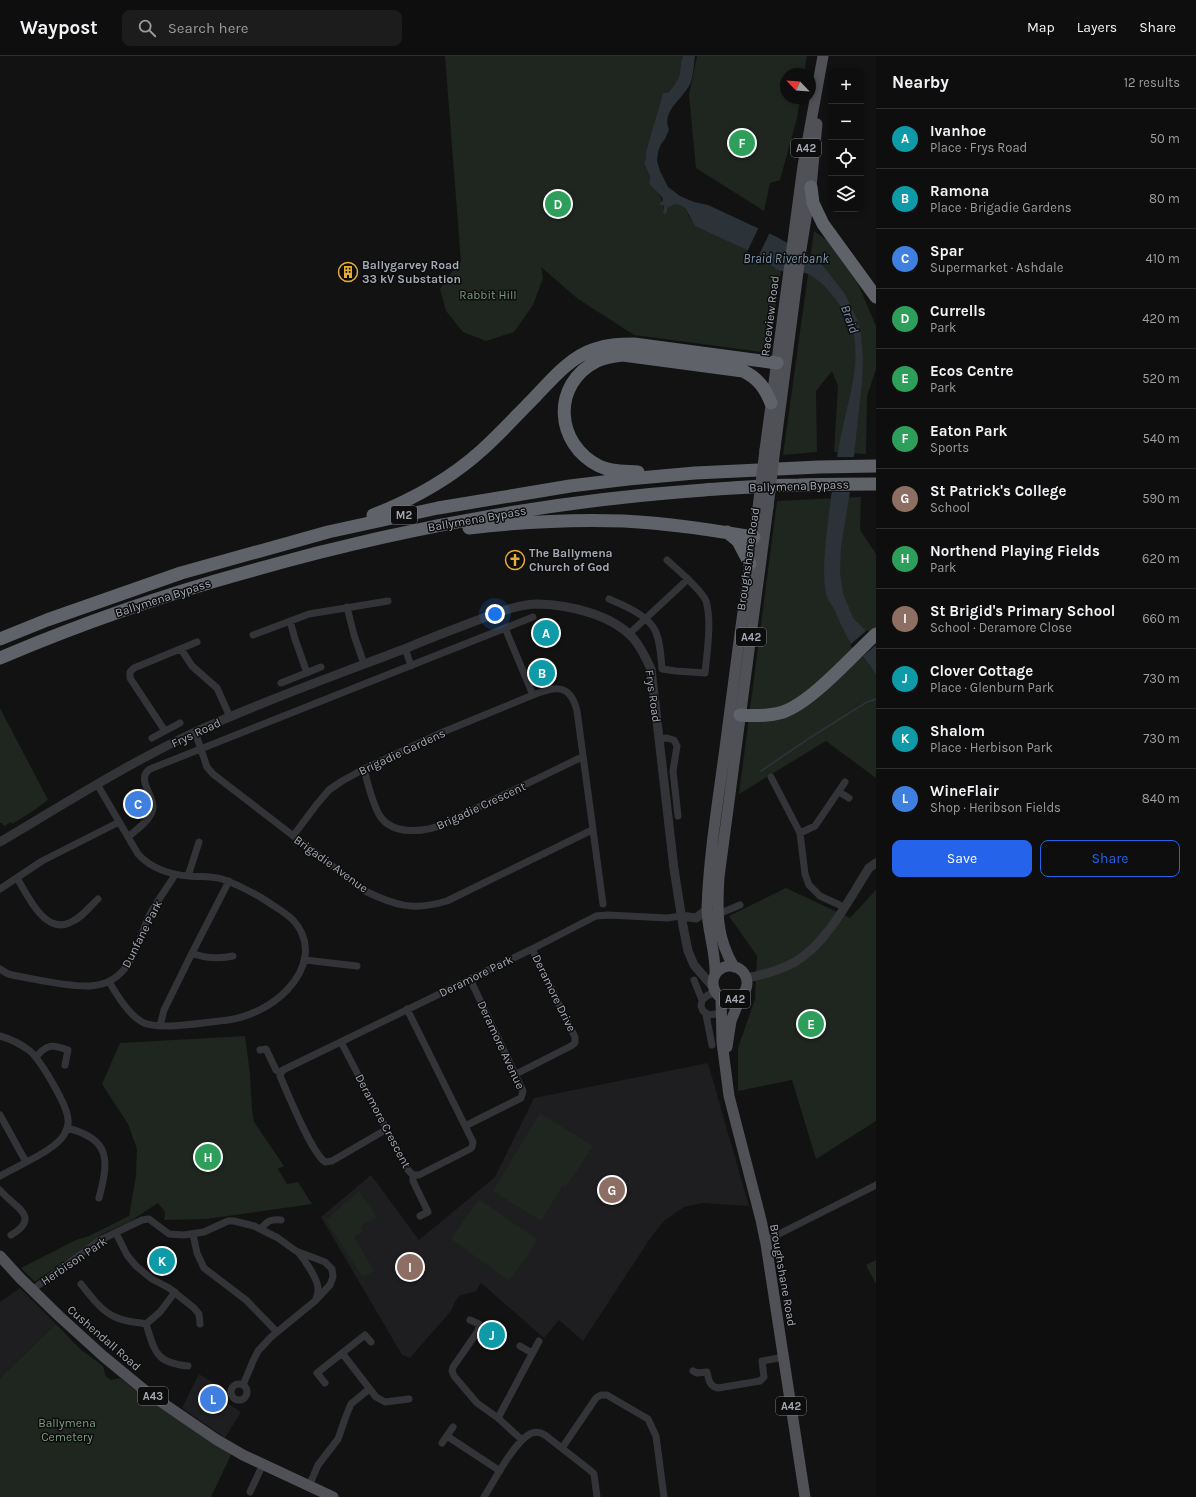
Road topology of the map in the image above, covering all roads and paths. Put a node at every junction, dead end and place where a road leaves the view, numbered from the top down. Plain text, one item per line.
1 (824, 56) edge
2 (811, 187) junction
3 (797, 245) junction
4 (876, 297) edge
5 (782, 363) junction
6 (771, 403) junction
7 (770, 449) junction
8 (870, 466) edge
9 (695, 473) junction
10 (870, 484) edge
11 (328, 532) junction
12 (727, 532) junction
13 (758, 537) junction
14 (368, 540) junction
15 (667, 560) dead end
16 (750, 564) junction
17 (688, 579) junction
18 (609, 599) dead end
19 (388, 600) dead end
20 (347, 607) junction
21 (533, 617) dead end
22 (646, 619) junction
23 (290, 621) junction
24 (505, 628) junction
25 (252, 634) dead end
26 (629, 634) junction
27 (876, 634) edge
28 (0, 640) edge
29 (197, 642) dead end
30 (405, 648) junction
31 (181, 649) junction
32 (0, 658) edge
33 (364, 664) junction
34 (411, 666) junction
35 (322, 667) dead end
36 (307, 672) junction
37 (281, 683) dead end
38 (533, 695) junction
39 (731, 703) junction
40 (740, 715) junction
41 (230, 717) junction
42 (180, 723) dead end
43 (165, 731) junction
44 (195, 732) junction
45 (152, 738) dead end
46 (659, 739) junction
47 (200, 748) junction
48 (582, 757) junction
49 (364, 769) junction
50 (771, 777) dead end
51 (845, 782) dead end
52 (97, 784) junction
53 (839, 792) junction
54 (849, 798) dead end
55 (678, 816) dead end
56 (119, 822) junction
57 (592, 830) junction
58 (800, 833) junction
59 (293, 836) junction
60 (128, 837) junction
61 (0, 842) edge
62 (199, 842) dead end
63 (876, 863) edge
64 (175, 875) junction
65 (188, 876) junction
66 (17, 878) junction
67 (229, 881) junction
68 (0, 889) edge
69 (98, 899) dead end
70 (603, 904) dead end
71 (740, 905) dead end
72 (844, 907) junction
73 (711, 914) junction
74 (681, 916) junction
75 (532, 949) junction
76 (192, 953) junction
77 (233, 956) dead end
78 (305, 960) junction
79 (357, 966) dead end
80 (734, 967) junction
81 (0, 969) edge
82 (697, 977) junction
83 (746, 978) junction
84 (470, 979) junction
85 (109, 982) junction
86 (716, 986) junction
87 (741, 996) junction
88 (702, 1000) junction
89 (407, 1009) junction
90 (722, 1013) junction
91 (706, 1015) junction
92 (160, 1026) junction
93 (0, 1036) edge
94 (341, 1042) junction
95 (712, 1045) dead end
96 (260, 1050) dead end
97 (36, 1057) junction
98 (725, 1059) junction
99 (65, 1065) dead end
100 (281, 1073) junction
101 (516, 1074) junction
102 (0, 1115) edge
103 (465, 1126) junction
104 (67, 1128) junction
105 (387, 1129) junction
106 (26, 1162) junction
107 (412, 1175) junction
108 (0, 1176) edge
109 (876, 1185) edge
110 (0, 1190) edge
111 (99, 1198) dead end
112 (420, 1216) dead end
113 (281, 1220) dead end
114 (261, 1229) junction
115 (116, 1233) junction
116 (193, 1234) junction
117 (11, 1235) dead end
118 (765, 1241) junction
119 (296, 1251) junction
120 (0, 1256) edge
121 (81, 1284) dead end
122 (32, 1290) junction
123 (175, 1292) junction
124 (315, 1301) junction
125 (470, 1320) dead end
126 (146, 1324) junction
127 (200, 1324) dead end
128 (277, 1332) junction
129 (538, 1341) dead end
130 (371, 1342) dead end
131 (520, 1346) dead end
132 (342, 1353) junction
133 (532, 1353) junction
134 (784, 1358) junction
135 (188, 1366) dead end
136 (693, 1371) dead end
137 (325, 1383) dead end
138 (243, 1385) dead end
139 (369, 1389) junction
140 (409, 1399) dead end
141 (498, 1418) junction
142 (453, 1427) dead end
143 (447, 1436) junction
144 (522, 1440) junction
145 (442, 1443) dead end
146 (562, 1448) junction
147 (263, 1464) junction
148 (500, 1471) junction
149 (310, 1486) junction
150 (250, 1492) dead end
151 (327, 1496) edge
152 (484, 1497) edge
153 (596, 1497) edge
154 (664, 1497) edge
155 (805, 1497) edge

1 - 2 main road, A42
1 - 3 main road, A42
2 - 3 main road, A42
2 - 4 highway
3 - 5 main road, Raceview Road / A42
5 - 6 main road, Raceview Road / A42
5 - 7 main road, Broughshane Road / A42
5 - 11 highway
6 - 7 main road, Raceview Road / A42
6 - 9 highway
7 - 13 main road, Broughshane Road / A42, bridge
8 - 9 highway, Ballymena Bypass / M2
9 - 11 highway, Ballymena Bypass / M2
10 - 14 highway, Ballymena Bypass / M2
11 - 28 highway, Ballymena Bypass / M2
12 - 13 highway
12 - 14 highway
12 - 16 highway
13 - 16 main road, Broughshane Road / A42
13 - 40 main road, Broughshane Road / A42
14 - 32 highway, Ballymena Bypass / M2
15 - 17 street
16 - 39 main road, Broughshane Road / A42
17 - 22 street
17 - 22 street
18 - 22 street
19 - 20 street
20 - 23 street
20 - 33 street
21 - 24 street, Frys Road
22 - 26 street
23 - 25 street
23 - 36 street
24 - 34 street, Frys Road
24 - 38 street
26 - 30 street, Frys Road
26 - 46 street, Frys Road
27 - 40 highway
29 - 31 street
30 - 33 street, Frys Road
30 - 34 street
31 - 41 street
31 - 43 street
33 - 41 street, Frys Road
34 - 47 street, Frys Road
35 - 36 street
36 - 37 street
38 - 48 street, Brigadie Gardens
38 - 49 street, Brigadie Gardens
39 - 40 main road
39 - 73 main road, Broughshane Road / A42
40 - 73 main road, Broughshane Road / A42
41 - 44 street, Frys Road
42 - 43 street
43 - 45 street
44 - 47 street, Brigadie Avenue
44 - 52 street, Frys Road
46 - 55 street
46 - 74 street, Frys Road
47 - 59 street, Brigadie Avenue
47 - 60 street, Frys Road
48 - 49 street, Brigadie Crescent
48 - 57 street, Brigadie Gardens
49 - 59 street, Brigadie Gardens
50 - 58 street
51 - 53 street
52 - 56 street
52 - 61 street, Frys Road
53 - 54 street
53 - 58 street
56 - 60 street
56 - 66 street
57 - 59 street, Brigadie Avenue
57 - 70 street, Brigadie Gardens
58 - 72 street
60 - 64 street
62 - 65 street
63 - 72 street
64 - 65 street
64 - 85 street, Dunfane Park
65 - 67 street
66 - 68 street
66 - 69 street
67 - 76 street
67 - 78 street
71 - 73 street
72 - 83 street
73 - 74 street
73 - 80 main road, Broughshane Road / A42
73 - 86 main road, Broughshane Road / A42
74 - 75 street, Deramore Park
74 - 82 street, Frys Road
75 - 84 street, Deramore Park
75 - 101 street, Deramore Drive
76 - 77 street
76 - 92 street
78 - 79 street
78 - 92 street
80 - 83 main road, A42
80 - 86 main road, A42
81 - 85 street, Dunfane Park
82 - 86 street, Frys Road
82 - 88 street
83 - 87 main road, A42
84 - 89 street, Deramore Park
84 - 101 street, Deramore Avenue
85 - 92 street
86 - 87 main road, A42
86 - 88 street
86 - 90 main road, A42
87 - 98 main road, A42
88 - 91 street
89 - 94 street, Deramore Park
89 - 103 street, Deramore Crescent
90 - 91 street
90 - 98 main road, A42
91 - 95 street
93 - 97 street
94 - 100 street, Deramore Park
94 - 105 street, Deramore Crescent
96 - 100 street
97 - 99 street
97 - 104 street
98 - 118 main road, Broughshane Road / A42
100 - 105 street
101 - 103 street, Deramore Avenue
102 - 106 street
103 - 107 street, Deramore Crescent
104 - 106 street
104 - 111 street
105 - 107 street, Deramore Crescent
106 - 108 street
107 - 112 street
109 - 118 street
110 - 117 street
113 - 114 street
114 - 116 street
114 - 119 street
115 - 116 street, Herbison Park
115 - 122 street, Herbison Park
115 - 123 street, Herbison Park
116 - 128 street
118 - 134 main road, Broughshane Road / A42
119 - 124 street
119 - 124 street
120 - 122 main road, Cushendall Road / A43
121 - 126 street, Herbison Park
122 - 147 main road, Cushendall Road / A43
123 - 126 street
123 - 127 street, Herbison Park
124 - 128 street
125 - 141 street
126 - 135 street
128 - 138 street
129 - 133 street
130 - 132 street
131 - 133 street
132 - 137 street
132 - 139 street
133 - 141 street
134 - 136 street
134 - 155 main road, Broughshane Road / A42
139 - 140 street
139 - 149 street
141 - 144 street
142 - 143 street
143 - 145 street
143 - 148 street
144 - 146 street
144 - 148 street
146 - 153 street
146 - 154 street
147 - 149 main road, Cushendall Road / A43
147 - 150 street
148 - 152 street
149 - 151 main road, Cushendall Road / A43

